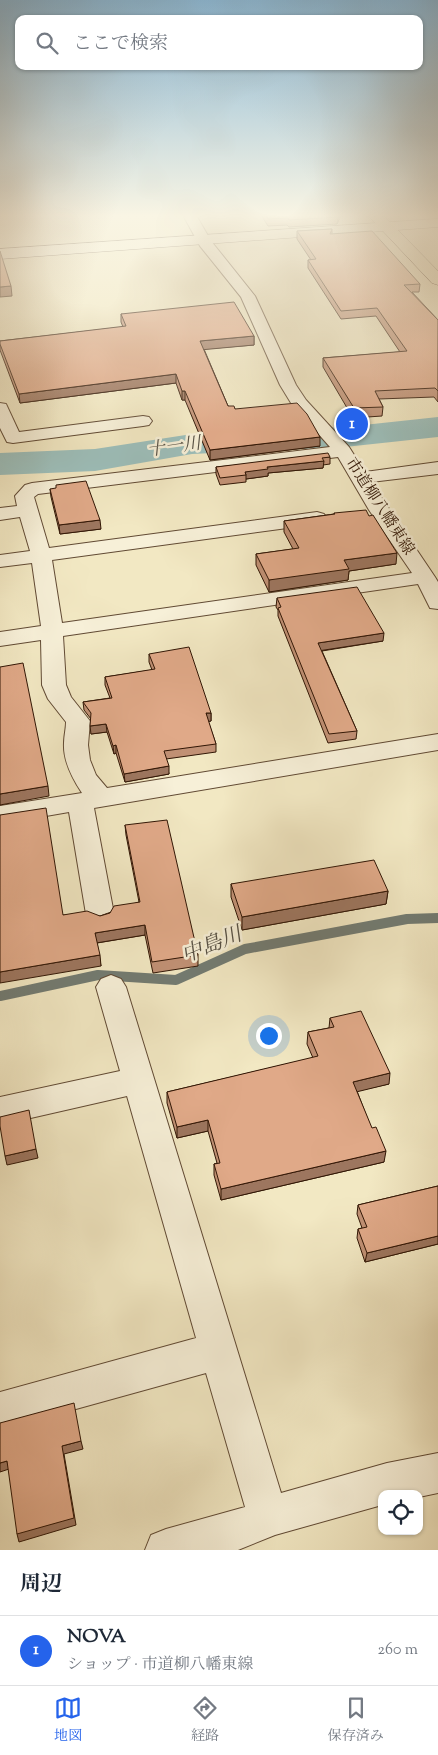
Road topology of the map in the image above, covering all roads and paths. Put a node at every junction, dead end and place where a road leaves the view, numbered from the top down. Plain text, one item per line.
1 (241, 287) edge
2 (0, 408) edge
3 (143, 421) dead end
4 (6, 438) edge
5 (334, 441) junction
6 (438, 468) edge
7 (360, 478) junction
8 (28, 510) junction
9 (0, 514) edge
10 (331, 516) edge
11 (41, 555) junction
12 (0, 561) edge
13 (425, 577) junction
14 (438, 602) edge
15 (52, 630) junction
16 (0, 639) edge
17 (438, 742) edge
18 (91, 801) junction
19 (0, 815) edge
20 (100, 914) edge
21 (110, 987) dead end
22 (138, 1080) junction
23 (0, 1111) edge
24 (219, 1352) junction
25 (0, 1411) edge
26 (438, 1473) edge
27 (268, 1517) junction
28 (166, 1550) edge

1 - 5 street, 市道柳八幡東線
2 - 4 street
3 - 4 street
5 - 7 street, 市道柳八幡東線
5 - 8 street
6 - 7 street
7 - 13 street, 市道柳八幡東線
8 - 9 street
8 - 11 street
10 - 11 street
11 - 12 street
11 - 15 street
13 - 14 street, 市道柳八幡東線
13 - 15 street
15 - 16 street
15 - 18 street
17 - 18 street
18 - 19 street
18 - 20 street
21 - 22 street
22 - 23 street
22 - 24 street
24 - 25 street
24 - 27 street
26 - 27 street
27 - 28 street

